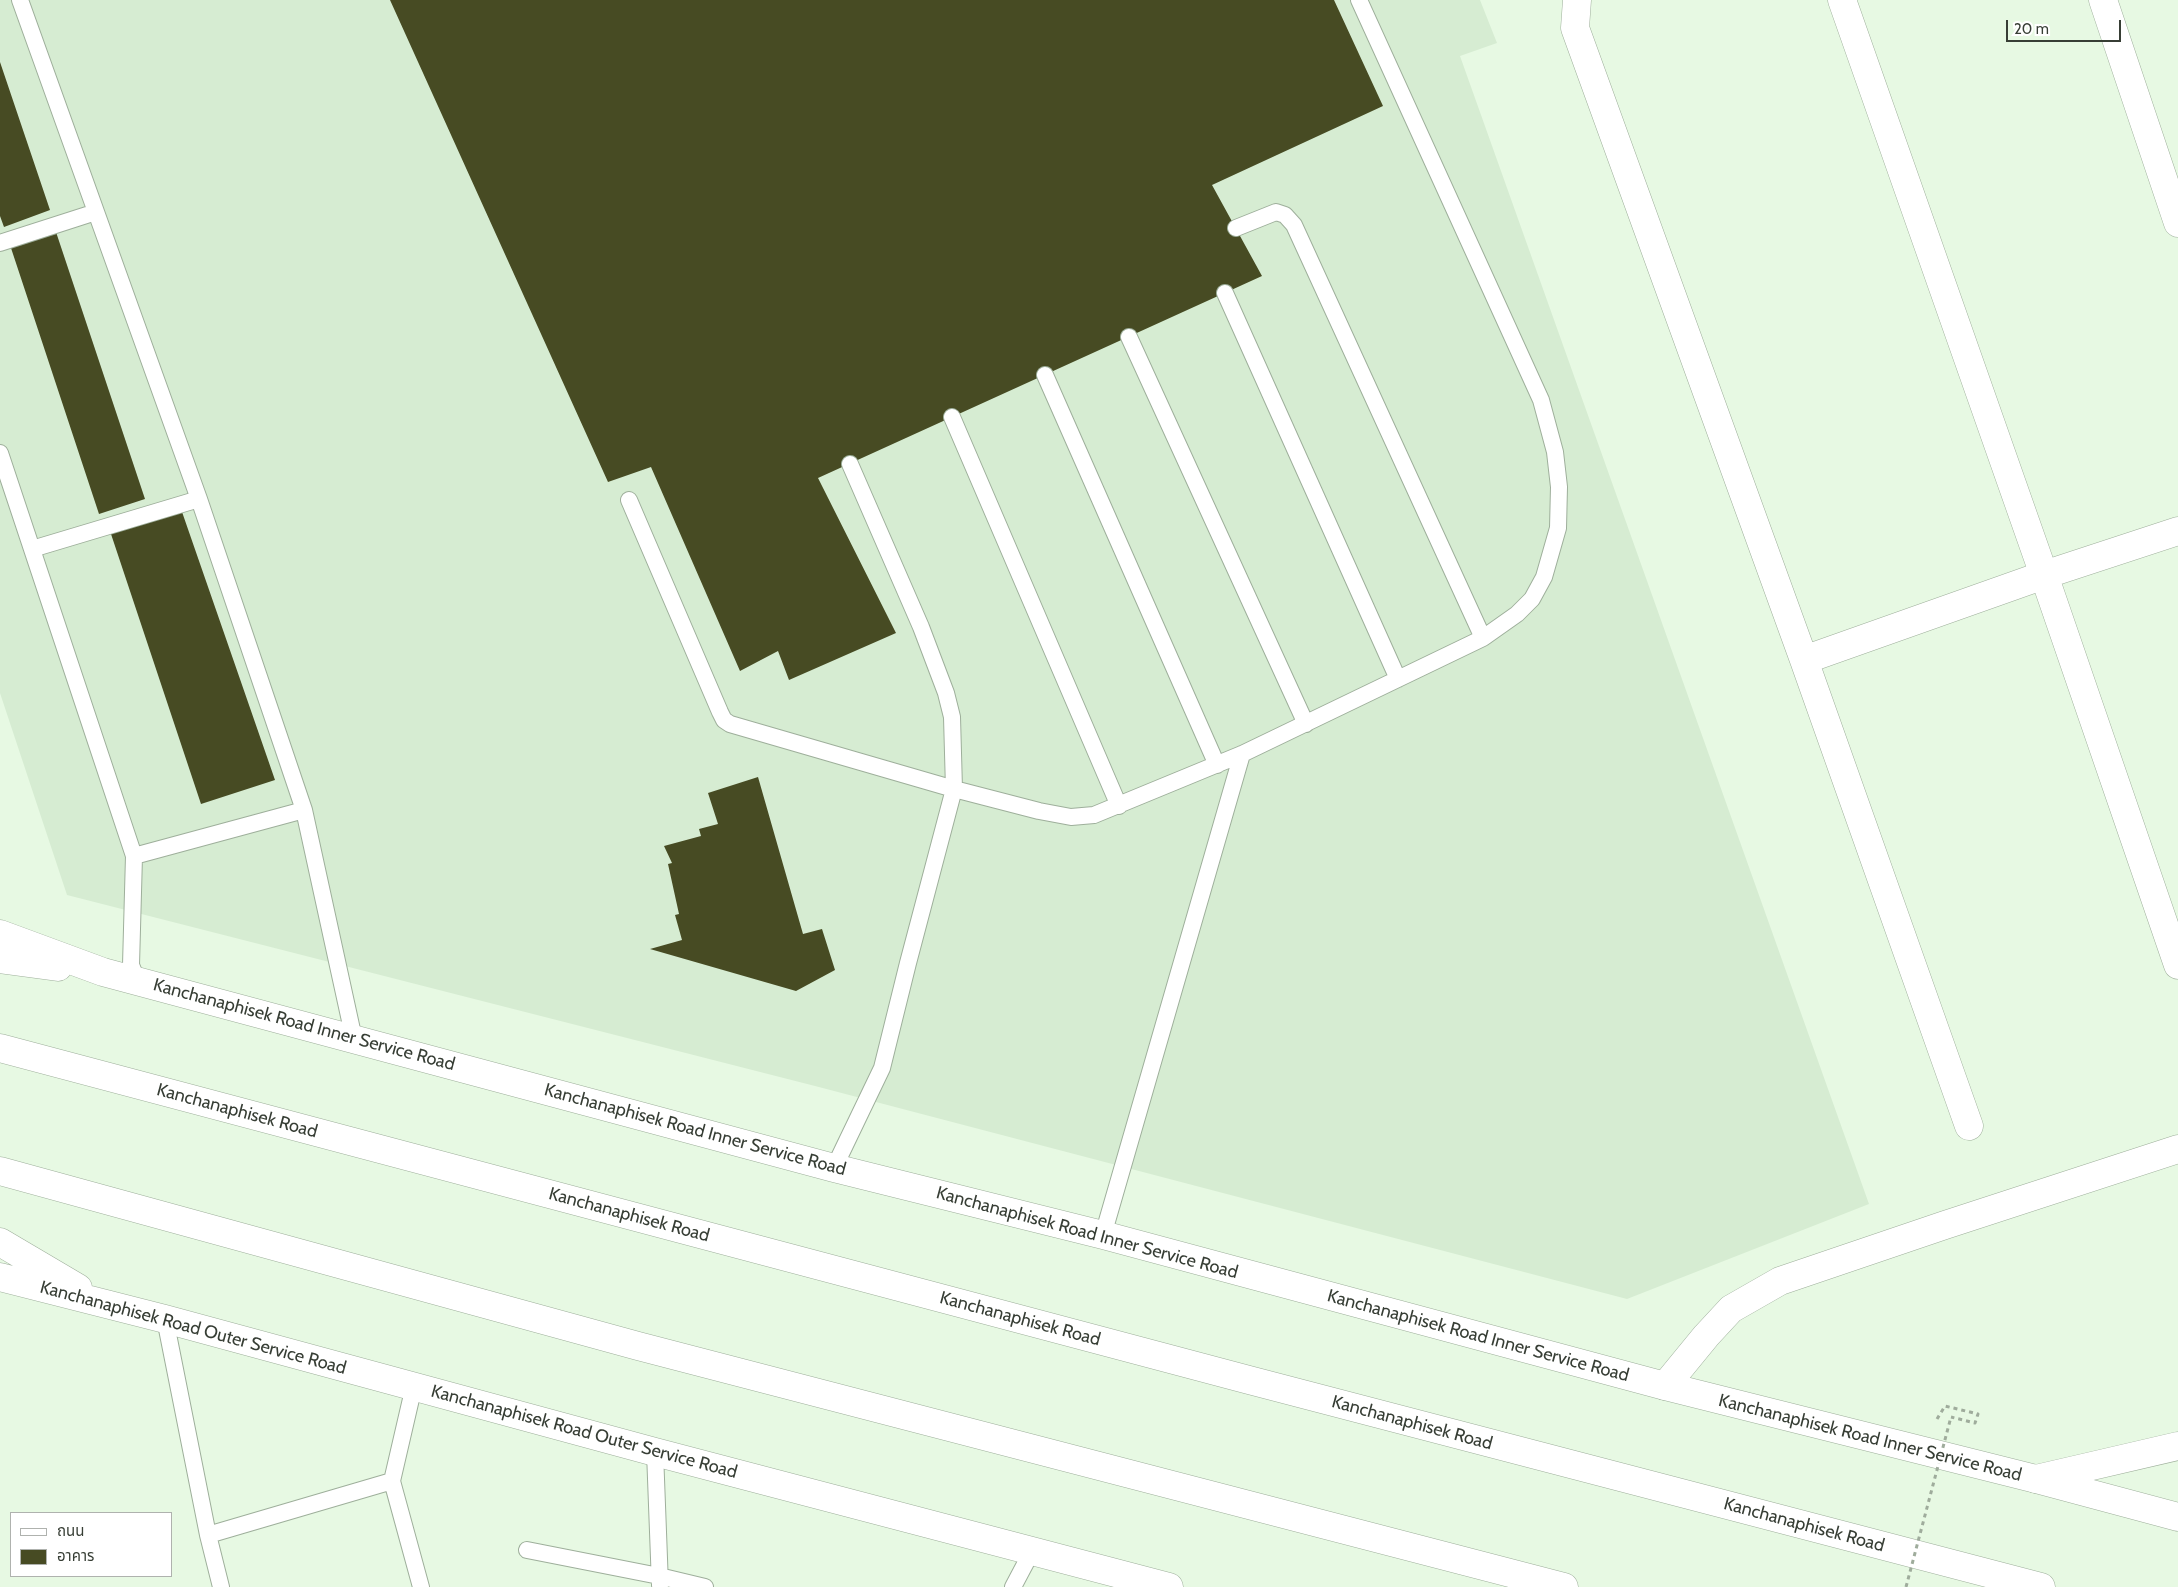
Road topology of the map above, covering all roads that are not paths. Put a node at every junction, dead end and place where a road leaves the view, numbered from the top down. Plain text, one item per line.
1 (20, 0) edge
2 (1359, 0) edge
3 (1577, 0) edge
4 (1842, 0) edge
5 (2103, 0) edge
6 (96, 212) junction
7 (2178, 223) edge
8 (1236, 228) dead end
9 (0, 243) edge
10 (1225, 293) dead end
11 (1129, 337) dead end
12 (1045, 375) dead end
13 (952, 417) dead end
14 (0, 453) edge
15 (850, 464) dead end
16 (198, 500) junction
17 (629, 500) dead end
18 (2178, 531) edge
19 (32, 549) junction
20 (2044, 575) junction
21 (1483, 638) junction
22 (1804, 660) junction
23 (1398, 679) junction
24 (1306, 724) junction
25 (1242, 754) junction
26 (1217, 765) junction
27 (954, 789) junction
28 (1119, 806) junction
29 (304, 810) junction
30 (134, 856) junction
31 (0, 934) edge
32 (0, 960) edge
33 (2178, 965) edge
34 (103, 972) junction
35 (138, 980) junction
36 (354, 1039) junction
37 (0, 1048) edge
38 (1969, 1126) dead end
39 (2178, 1149) edge
40 (834, 1168) junction
41 (0, 1171) edge
42 (1103, 1235) junction
43 (0, 1242) edge
44 (0, 1277) edge
45 (102, 1303) junction
46 (165, 1319) junction
47 (414, 1386) junction
48 (1665, 1386) junction
49 (2178, 1446) edge
50 (655, 1452) junction
51 (2036, 1479) junction
52 (392, 1481) junction
53 (2178, 1517) edge
54 (208, 1535) junction
55 (527, 1550) dead end
56 (1032, 1551) junction
57 (660, 1581) edge
58 (221, 1587) edge
59 (421, 1587) edge
60 (705, 1587) edge
61 (1013, 1587) edge
62 (1169, 1587) edge
63 (1564, 1587) edge
64 (2041, 1587) edge

1 - 6 lane
2 - 21 lane
3 - 22 main road
4 - 20 main road
5 - 7 main road
6 - 9 lane
6 - 16 lane
8 - 21 lane
10 - 23 lane
11 - 24 lane
12 - 26 lane
13 - 28 lane
14 - 19 lane
15 - 27 lane
16 - 19 lane
16 - 29 lane
17 - 27 lane
18 - 20 main road
19 - 30 lane
20 - 22 main road
20 - 33 main road
21 - 23 lane
22 - 38 main road
23 - 24 lane
24 - 25 lane
25 - 26 lane
25 - 42 lane
26 - 28 lane
27 - 28 lane
27 - 40 lane
29 - 30 lane
29 - 36 lane
30 - 35 lane
31 - 34 main road, Kanchanaphisek Road Inner Service Road
32 - 34 main road
34 - 35 main road, Kanchanaphisek Road Inner Service Road
35 - 36 main road, Kanchanaphisek Road Inner Service Road
36 - 40 main road, Kanchanaphisek Road Inner Service Road
37 - 64 main road, Kanchanaphisek Road
39 - 48 main road
40 - 42 main road, Kanchanaphisek Road Inner Service Road
41 - 63 main road
42 - 48 main road, Kanchanaphisek Road Inner Service Road
43 - 45 main road
44 - 45 main road, Kanchanaphisek Road Outer Service Road
45 - 46 main road, Kanchanaphisek Road Outer Service Road
46 - 47 main road, Kanchanaphisek Road Outer Service Road
46 - 54 lane
47 - 50 main road, Kanchanaphisek Road Outer Service Road
47 - 52 lane
48 - 51 main road, Kanchanaphisek Road Inner Service Road
49 - 51 main road
50 - 56 main road, Kanchanaphisek Road Outer Service Road
50 - 57 lane
51 - 53 main road, Kanchanaphisek Road Inner Service Road
52 - 54 lane
52 - 59 lane
54 - 58 lane
55 - 57 lane
56 - 61 lane
56 - 62 main road, Kanchanaphisek Road Outer Service Road
57 - 60 lane

